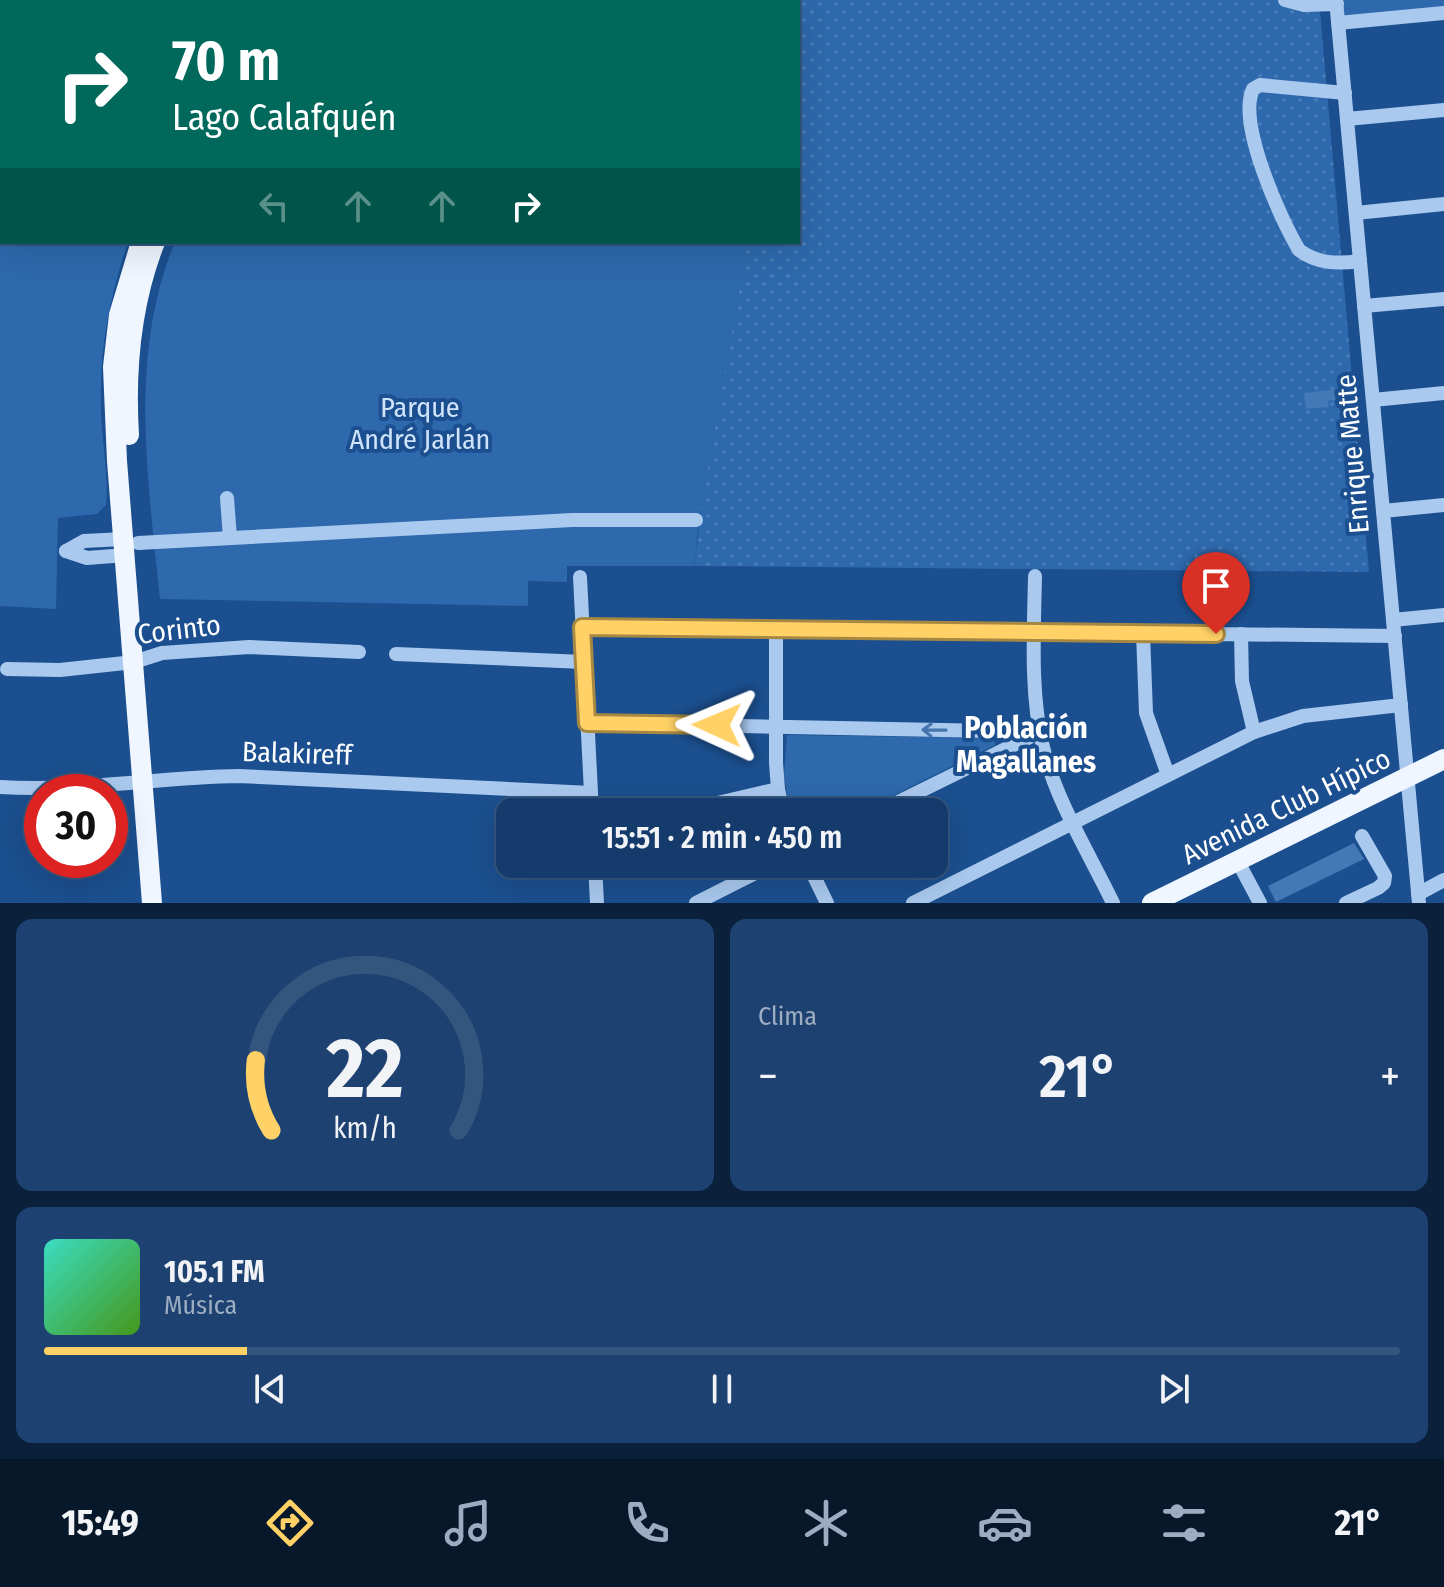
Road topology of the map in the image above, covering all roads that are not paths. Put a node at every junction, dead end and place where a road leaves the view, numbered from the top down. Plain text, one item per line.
1 (1285, 0) edge
2 (1336, 2) edge
3 (1444, 13) edge
4 (1338, 23) junction
5 (1345, 93) junction
6 (1444, 110) edge
7 (1347, 119) junction
8 (1444, 204) edge
9 (1356, 213) junction
10 (140, 244) edge
11 (154, 244) edge
12 (1360, 261) junction
13 (1444, 299) edge
14 (1364, 306) junction
15 (1444, 393) edge
16 (1373, 400) junction
17 (227, 498) dead end
18 (1444, 505) edge
19 (1383, 511) junction
20 (696, 520) dead end
21 (230, 538) junction
22 (129, 546) junction
23 (1035, 576) dead end
24 (580, 577) dead end
25 (1444, 615) edge
26 (1393, 620) junction
27 (582, 627) junction
28 (776, 629) junction
29 (1034, 631) junction
30 (1143, 633) junction
31 (1241, 634) junction
32 (1395, 636) junction
33 (359, 652) dead end
34 (396, 654) dead end
35 (141, 659) junction
36 (584, 662) junction
37 (7, 669) dead end
38 (1401, 705) junction
39 (587, 723) junction
40 (776, 726) junction
41 (1040, 732) junction
42 (1254, 732) junction
43 (1444, 759) edge
44 (1168, 775) junction
45 (1407, 778) junction
46 (150, 781) junction
47 (0, 787) edge
48 (778, 789) junction
49 (591, 793) junction
50 (591, 798) edge
51 (739, 798) edge
52 (780, 798) edge
53 (906, 798) edge
54 (1074, 823) junction
55 (1362, 836) dead end
56 (1237, 860) junction
57 (596, 878) edge
58 (745, 878) edge
59 (815, 878) edge
60 (1444, 880) edge
61 (1418, 899) edge
62 (1161, 901) edge
63 (152, 903) edge
64 (165, 903) edge
65 (597, 903) edge
66 (696, 903) edge
67 (827, 903) edge
68 (913, 903) edge
69 (1113, 903) edge
70 (1260, 903) edge
71 (1346, 903) edge

1 - 2 street
2 - 4 street, Enrique Matte
3 - 4 street
4 - 5 street, Enrique Matte
5 - 7 street, Enrique Matte
5 - 12 street
6 - 7 street
7 - 9 street, Enrique Matte
8 - 9 street
9 - 12 street, Enrique Matte
10 - 22 main road
11 - 22 main road
12 - 14 street, Enrique Matte
13 - 14 street
14 - 16 street, Enrique Matte
15 - 16 street
16 - 19 street, Enrique Matte
17 - 21 street
18 - 19 street
19 - 26 street, Enrique Matte
20 - 21 street
21 - 22 street
22 - 35 main road
23 - 29 street
24 - 27 street
25 - 26 street
26 - 32 street, Enrique Matte
27 - 28 street
27 - 36 street
28 - 29 street
28 - 40 street
29 - 30 street
29 - 41 street
30 - 31 street
30 - 44 street
31 - 32 street
31 - 42 street
32 - 38 street, Enrique Matte
33 - 35 street, Corinto
34 - 36 street
35 - 37 street, Corinto
35 - 46 main road
36 - 39 street
38 - 42 street
38 - 45 street, Enrique Matte
39 - 40 street
39 - 49 street
41 -> 40 street
40 - 48 street
41 - 53 street
41 - 54 street
42 - 44 street
43 - 45 main road, Avenida Club Hípico
44 - 54 street
45 - 56 main road, Avenida Club Hípico
45 - 61 street, Enrique Matte
46 - 47 street, Balakireff
46 - 49 street, Balakireff
46 - 63 main road
46 - 64 main road
48 - 51 street
48 - 52 street
49 - 50 street
54 - 68 street
54 - 69 street
55 - 71 street
56 - 62 main road, Avenida Club Hípico
56 - 70 street
57 - 65 street
58 - 66 street
59 - 67 street
60 - 61 street

